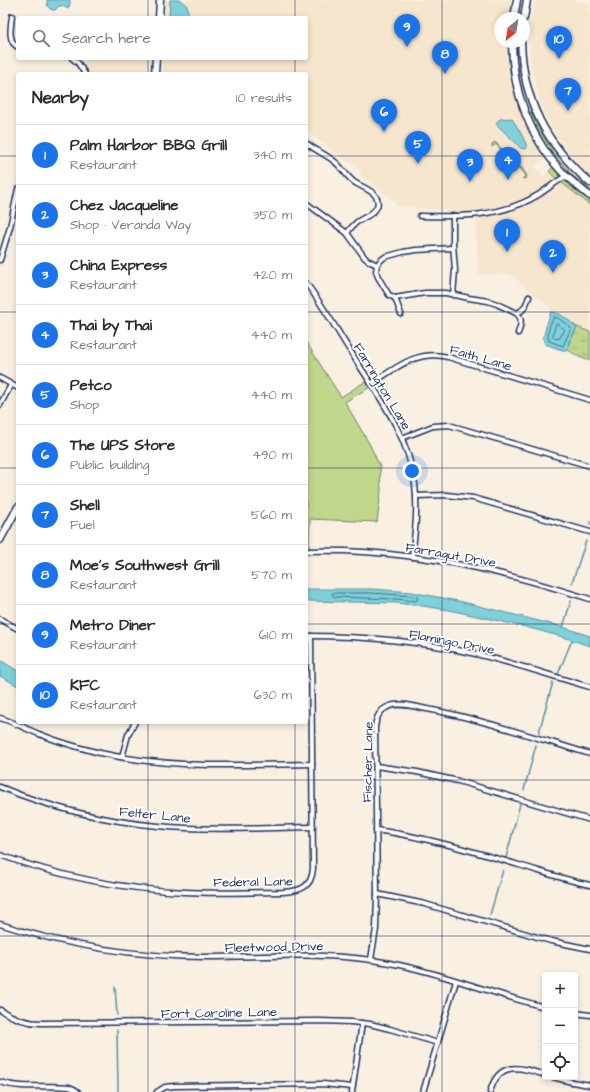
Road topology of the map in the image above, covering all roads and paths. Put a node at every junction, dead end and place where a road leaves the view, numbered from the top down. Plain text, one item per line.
1 (160, 0) edge
2 (517, 0) edge
3 (527, 0) edge
4 (515, 12) edge
5 (525, 12) edge
6 (12, 16) dead end
7 (159, 16) edge
8 (16, 46) edge
9 (513, 48) edge
10 (521, 48) edge
11 (74, 60) edge
12 (156, 60) edge
13 (84, 72) edge
14 (155, 72) edge
15 (308, 144) edge
16 (566, 176) junction
17 (590, 183) edge
18 (590, 196) edge
19 (16, 198) edge
20 (308, 204) edge
21 (420, 216) dead end
22 (453, 217) junction
23 (347, 233) junction
24 (453, 248) junction
25 (0, 260) edge
26 (377, 265) junction
27 (308, 286) edge
28 (453, 294) junction
29 (529, 297) dead end
30 (395, 298) junction
31 (516, 313) junction
32 (402, 314) dead end
33 (518, 333) dead end
34 (0, 378) edge
35 (371, 384) junction
36 (11, 385) junction
37 (16, 387) edge
38 (590, 400) edge
39 (0, 405) edge
40 (402, 438) junction
41 (590, 466) edge
42 (416, 496) junction
43 (16, 512) edge
44 (590, 532) edge
45 (0, 540) edge
46 (308, 551) edge
47 (412, 557) junction
48 (590, 599) edge
49 (0, 619) edge
50 (16, 628) edge
51 (308, 636) edge
52 (590, 687) edge
53 (308, 700) edge
54 (312, 700) junction
55 (0, 718) edge
56 (134, 724) edge
57 (590, 754) edge
58 (122, 758) junction
59 (312, 764) junction
60 (376, 766) junction
61 (0, 787) edge
62 (590, 820) edge
63 (312, 827) junction
64 (376, 830) junction
65 (0, 855) edge
66 (590, 885) edge
67 (377, 894) junction
68 (0, 924) edge
69 (590, 949) edge
70 (371, 959) junction
71 (456, 981) junction
72 (542, 1005) edge
73 (0, 1010) edge
74 (578, 1013) edge
75 (590, 1015) edge
76 (362, 1023) junction
77 (438, 1043) junction
78 (542, 1074) edge
79 (564, 1080) edge
80 (0, 1082) edge
81 (590, 1085) edge
82 (352, 1086) junction
83 (78, 1092) edge
84 (157, 1092) edge
85 (352, 1092) edge
86 (423, 1092) edge
87 (490, 1092) edge

1 - 7 street
2 - 4 street
3 - 5 street
6 - 8 street
9 - 16 street
10 - 17 street
11 - 13 street
12 - 14 street
15 - 23 street
16 - 18 street
16 - 22 street
19 - 25 street
20 - 23 street
21 - 22 street
22 - 24 street
23 - 26 street
24 - 26 street
24 - 28 street
26 - 30 street
27 - 35 street, Farrington Lane
28 - 30 street
28 - 31 street
29 - 31 street
30 - 32 street
31 - 33 street
34 - 36 street
35 - 38 street, Faith Lane
35 - 40 street, Farrington Lane
36 - 37 street
36 - 39 street
40 - 41 street
40 - 42 street, Farrington Lane
42 - 44 street
42 - 47 street, Farrington Lane
43 - 45 street
46 - 47 street, Farragut Drive
47 - 48 street, Farragut Drive
49 - 50 street
51 - 52 street, Flamingo Drive
51 - 54 street, Federal Lane
53 - 54 street
54 - 59 street, Federal Lane
55 - 58 street
56 - 58 street
57 - 60 street, Fischer Lane
58 - 59 street
59 - 63 street, Federal Lane
60 - 62 street
60 - 64 street, Fischer Lane
61 - 63 street, Felter Lane
63 - 65 street, Federal Lane
64 - 66 street
64 - 67 street, Fischer Lane
67 - 69 street
67 - 70 street, Fischer Lane
68 - 70 street, Fleetwood Drive
70 - 71 street, Fleetwood Drive
71 - 72 street, Fleetwood Drive
71 - 77 street
73 - 76 street, Fort Caroline Lane
74 - 75 street
76 - 77 street, Fort Caroline Lane
76 - 82 street
77 - 86 street
78 - 87 street
79 - 81 street
80 - 83 street
82 - 84 street
82 - 85 street

